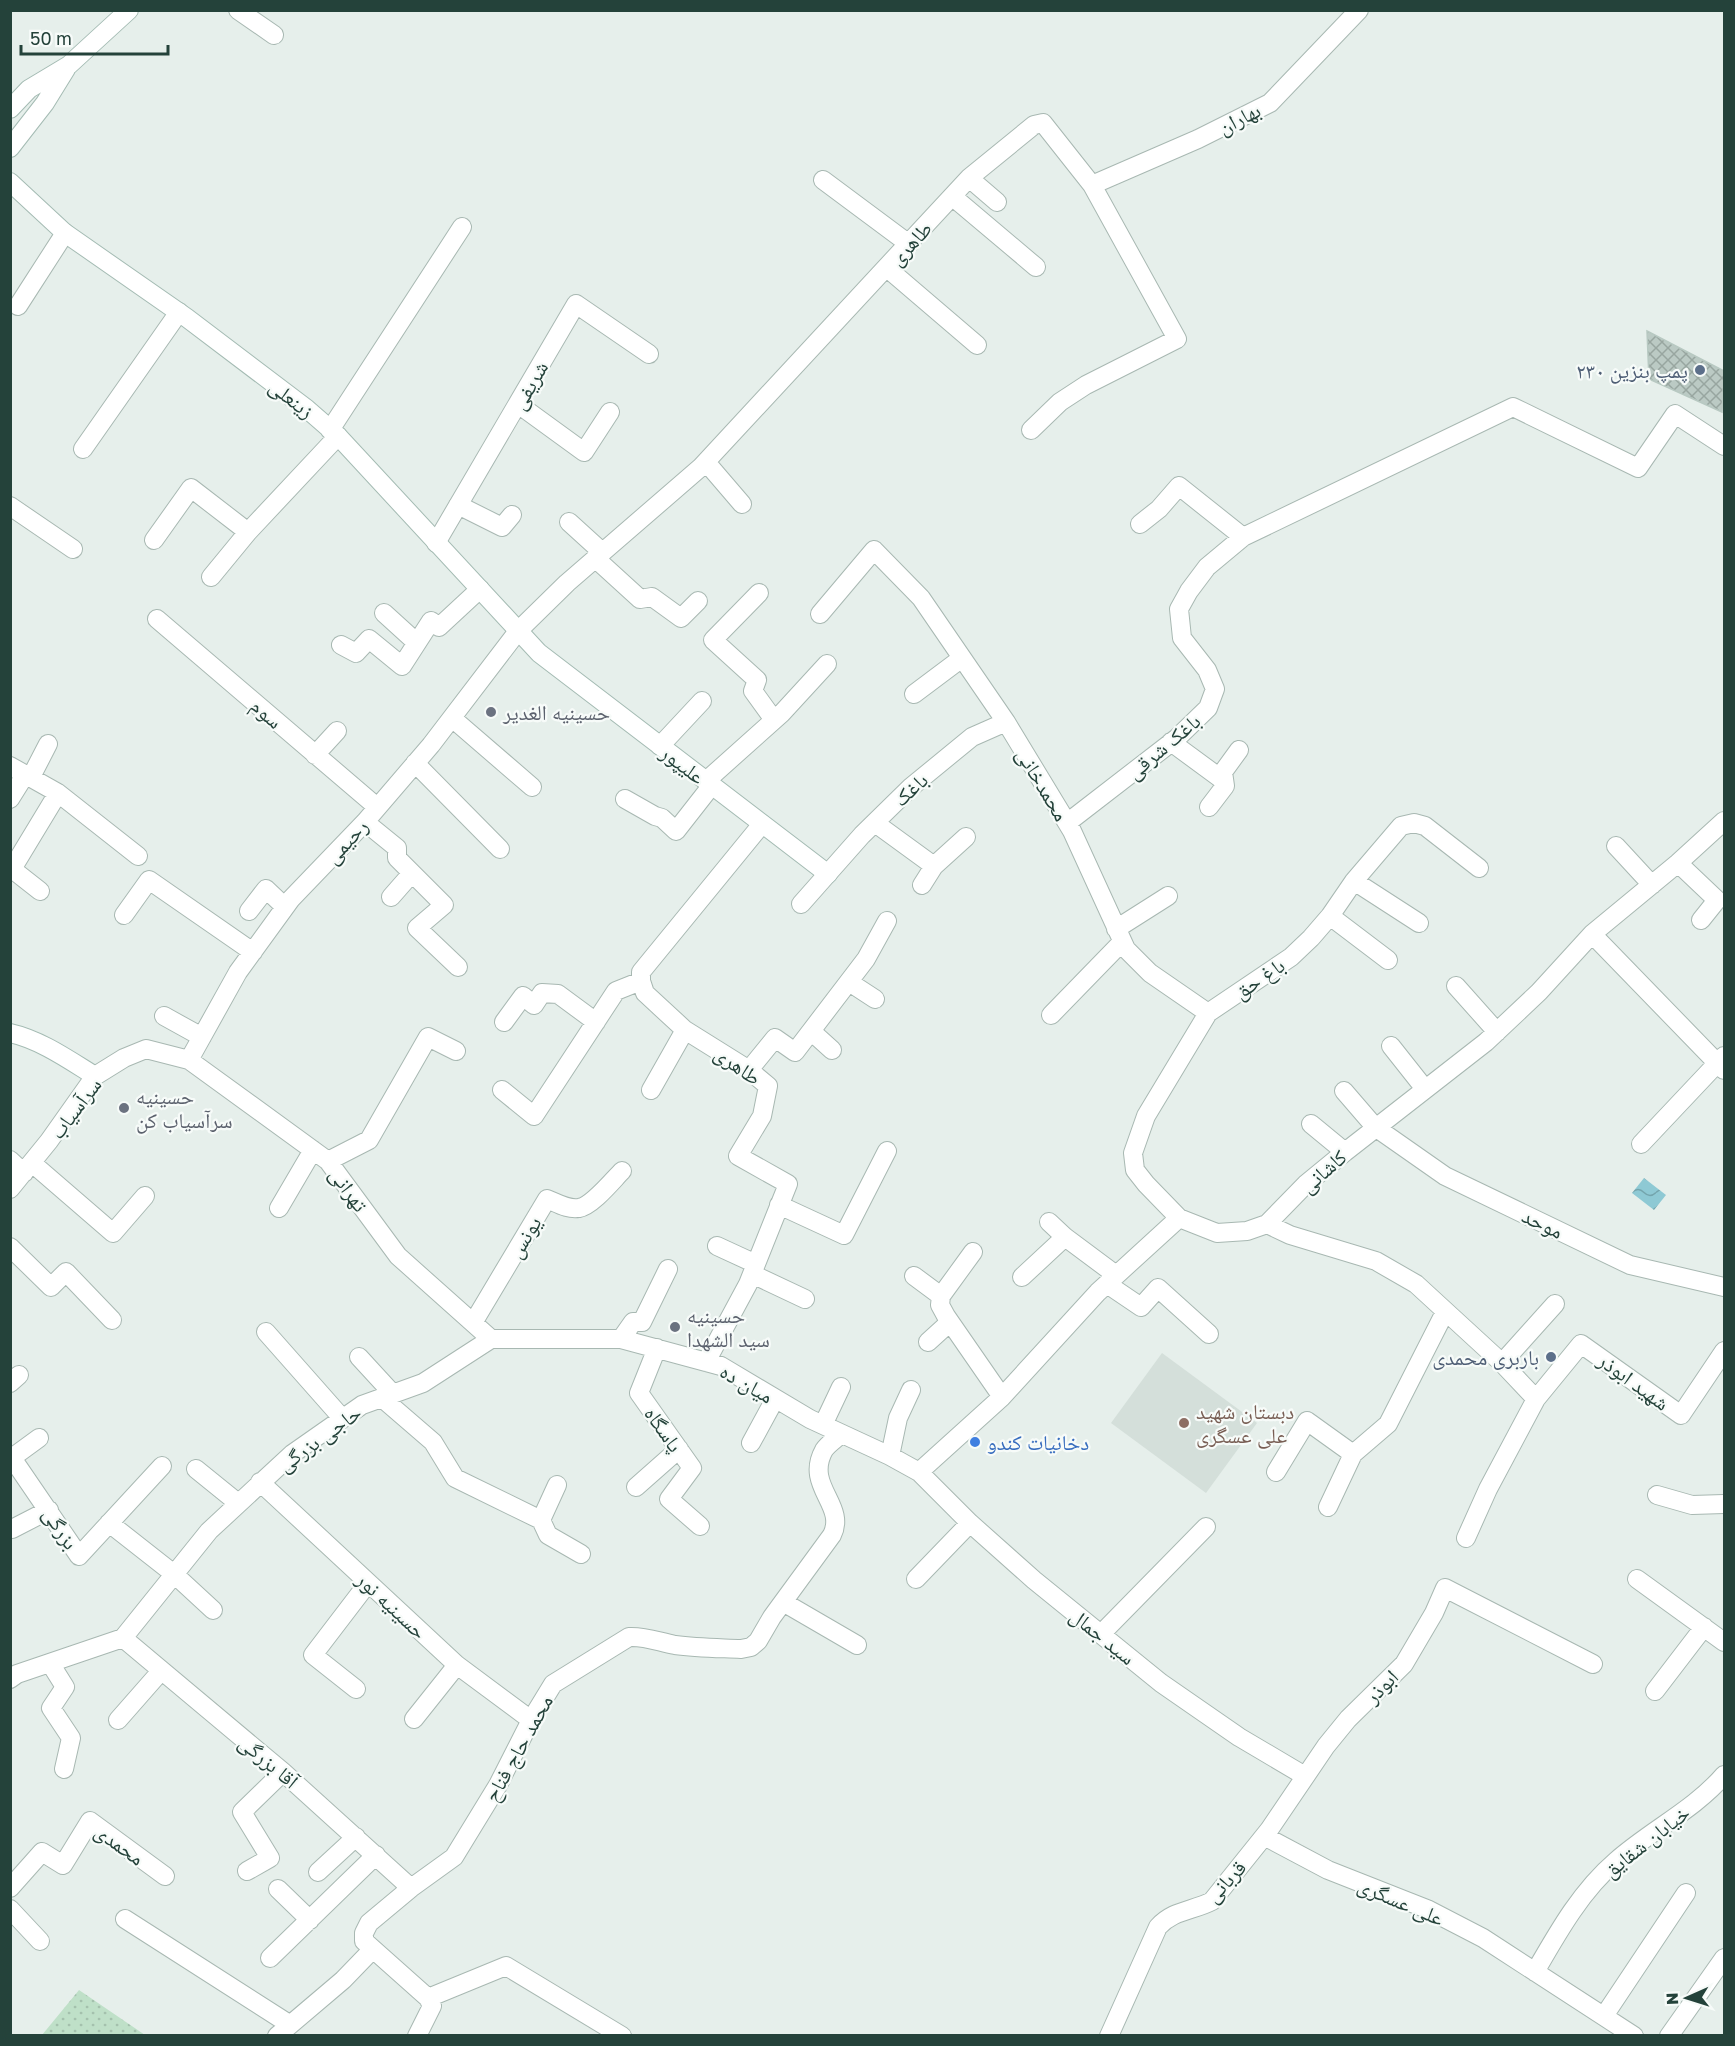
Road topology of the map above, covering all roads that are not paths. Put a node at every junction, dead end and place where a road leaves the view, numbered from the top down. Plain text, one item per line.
1 (129, 10) edge
2 (238, 10) edge
3 (1359, 10) edge
4 (274, 35) dead end
5 (69, 65) junction
6 (10, 109) edge
7 (10, 148) edge
8 (969, 178) junction
9 (823, 180) dead end
10 (10, 182) edge
11 (1092, 185) junction
12 (953, 197) junction
13 (998, 202) dead end
14 (462, 227) dead end
15 (65, 233) junction
16 (909, 244) junction
17 (1036, 267) dead end
18 (887, 268) junction
19 (18, 306) dead end
20 (178, 312) junction
21 (977, 345) dead end
22 (649, 354) dead end
23 (518, 404) junction
24 (610, 412) dead end
25 (1031, 430) dead end
26 (334, 433) junction
27 (1725, 446) edge
28 (83, 449) dead end
29 (706, 462) junction
30 (742, 504) dead end
31 (10, 506) edge
32 (458, 506) junction
33 (512, 515) dead end
34 (568, 522) dead end
35 (1140, 524) dead end
36 (248, 532) junction
37 (1243, 537) junction
38 (154, 540) dead end
39 (436, 543) junction
40 (73, 549) dead end
41 (599, 555) junction
42 (211, 578) dead end
43 (480, 589) junction
44 (759, 593) dead end
45 (698, 601) dead end
46 (384, 613) dead end
47 (820, 614) dead end
48 (157, 619) dead end
49 (518, 631) junction
50 (417, 643) junction
51 (341, 645) dead end
52 (539, 653) joint
53 (962, 658) junction
54 (827, 664) dead end
55 (915, 694) dead end
56 (702, 701) dead end
57 (778, 717) junction
58 (452, 718) junction
59 (1006, 722) junction
60 (337, 730) dead end
61 (1171, 742) junction
62 (48, 744) dead end
63 (660, 746) junction
64 (1239, 750) dead end
65 (315, 754) junction
66 (415, 763) junction
67 (22, 773) edge
68 (1224, 781) junction
69 (709, 783) junction
70 (532, 787) dead end
71 (58, 793) junction
72 (10, 799) edge
73 (625, 799) dead end
74 (377, 807) junction
75 (1209, 807) dead end
76 (1725, 821) edge
77 (364, 822) junction
78 (875, 823) junction
79 (1067, 823) junction
80 (762, 824) junction
81 (966, 837) dead end
82 (1616, 846) dead end
83 (500, 849) dead end
84 (138, 856) dead end
85 (1678, 863) junction
86 (934, 866) junction
87 (1479, 868) dead end
88 (412, 873) junction
89 (828, 874) junction
90 (1354, 881) junction
91 (922, 885) dead end
92 (1652, 885) junction
93 (40, 891) dead end
94 (1168, 896) dead end
95 (391, 897) dead end
96 (801, 904) dead end
97 (285, 907) junction
98 (249, 911) dead end
99 (124, 915) dead end
100 (1330, 916) junction
101 (1701, 920) dead end
102 (887, 921) dead end
103 (1419, 923) dead end
104 (1592, 934) junction
105 (1119, 935) junction
106 (253, 952) junction
107 (1388, 960) dead end
108 (458, 967) dead end
109 (641, 981) junction
110 (849, 982) junction
111 (1456, 986) dead end
112 (875, 999) dead end
113 (1208, 1013) junction
114 (1051, 1015) dead end
115 (164, 1016) dead end
116 (504, 1022) dead end
117 (596, 1022) junction
118 (685, 1030) junction
119 (811, 1031) junction
120 (1497, 1032) junction
121 (10, 1033) edge
122 (202, 1037) junction
123 (1391, 1046) dead end
124 (832, 1050) dead end
125 (456, 1051) dead end
126 (189, 1060) junction
127 (1722, 1063) edge
128 (749, 1070) junction
129 (96, 1076) junction
130 (1425, 1089) junction
131 (502, 1090) dead end
132 (651, 1090) dead end
133 (1344, 1091) dead end
134 (1311, 1124) dead end
135 (1375, 1127) junction
136 (1641, 1144) dead end
137 (313, 1150) junction
138 (886, 1151) dead end
139 (1345, 1152) junction
140 (10, 1160) edge
141 (328, 1161) junction
142 (28, 1168) junction
143 (622, 1171) dead end
144 (10, 1190) edge
145 (145, 1196) dead end
146 (779, 1205) junction
147 (279, 1208) dead end
148 (1179, 1218) junction
149 (1049, 1222) dead end
150 (1267, 1224) junction
151 (1065, 1237) junction
152 (717, 1246) dead end
153 (10, 1247) edge
154 (973, 1252) dead end
155 (668, 1269) dead end
156 (754, 1269) junction
157 (914, 1276) dead end
158 (1022, 1277) dead end
159 (1111, 1279) junction
160 (1725, 1287) edge
161 (941, 1296) junction
162 (805, 1299) dead end
163 (1555, 1304) dead end
164 (1445, 1312) junction
165 (111, 1320) dead end
166 (950, 1322) junction
167 (473, 1323) junction
168 (266, 1332) dead end
169 (1209, 1334) dead end
170 (491, 1339) junction
171 (621, 1339) junction
172 (928, 1342) dead end
173 (657, 1348) junction
174 (1725, 1351) edge
175 (359, 1357) dead end
176 (706, 1362) junction
177 (1502, 1363) junction
178 (841, 1388) dead end
179 (911, 1390) dead end
180 (388, 1396) junction
181 (1002, 1397) junction
182 (775, 1399) junction
183 (1536, 1399) junction
184 (342, 1418) junction
185 (823, 1425) junction
186 (841, 1434) junction
187 (39, 1438) dead end
188 (751, 1443) dead end
189 (678, 1449) junction
190 (1353, 1454) junction
191 (12, 1456) edge
192 (890, 1456) junction
193 (162, 1466) dead end
194 (196, 1469) dead end
195 (919, 1472) junction
196 (1276, 1472) dead end
197 (260, 1482) junction
198 (557, 1485) dead end
199 (636, 1487) dead end
200 (1658, 1495) dead end
201 (238, 1503) junction
202 (1725, 1503) edge
203 (1328, 1507) dead end
204 (49, 1510) junction
205 (541, 1520) junction
206 (970, 1522) junction
207 (110, 1523) junction
208 (700, 1526) dead end
209 (1206, 1527) dead end
210 (12, 1529) edge
211 (1466, 1538) dead end
212 (581, 1554) dead end
213 (174, 1574) junction
214 (916, 1579) dead end
215 (1637, 1580) dead end
216 (368, 1583) junction
217 (783, 1602) junction
218 (213, 1610) dead end
219 (1704, 1627) junction
220 (1101, 1634) junction
221 (123, 1638) junction
222 (1725, 1642) edge
223 (857, 1645) dead end
224 (50, 1663) junction
225 (1593, 1664) dead end
226 (457, 1665) junction
227 (161, 1671) junction
228 (10, 1679) edge
229 (356, 1689) dead end
230 (1655, 1691) dead end
231 (414, 1719) dead end
232 (118, 1720) dead end
233 (531, 1720) junction
234 (64, 1768) dead end
235 (284, 1772) junction
236 (1725, 1775) edge
237 (1305, 1776) junction
238 (1264, 1836) junction
239 (356, 1837) junction
240 (376, 1855) junction
241 (246, 1871) dead end
242 (318, 1872) dead end
243 (165, 1876) dead end
244 (10, 1888) edge
245 (411, 1888) junction
246 (279, 1889) dead end
247 (1686, 1893) dead end
248 (12, 1912) edge
249 (125, 1919) dead end
250 (310, 1920) junction
251 (40, 1941) dead end
252 (372, 1950) junction
253 (270, 1958) dead end
254 (1725, 1958) edge
255 (1535, 1972) junction
256 (430, 2002) junction
257 (1604, 2016) junction
258 (283, 2030) edge
259 (417, 2036) edge
260 (622, 2036) edge
261 (1109, 2036) edge
262 (1634, 2036) edge
263 (1669, 2036) edge

1 - 5 street
2 - 4 street
3 - 11 street, بهاران
5 - 6 street
5 - 7 street
8 - 11 street, طاهری
8 - 12 street, طاهری
8 - 13 street
9 - 16 street
10 - 15 street, زینعلی
11 - 25 street, طاهری
12 - 16 street, طاهری
12 - 17 street
14 - 26 street
15 - 19 street
15 - 20 street, زینعلی
16 - 18 street, طاهری
18 - 21 street
18 - 29 street, طاهری
20 - 26 street, زینعلی
20 - 28 street
22 - 23 street, شریفی
23 - 24 street
23 - 32 street, شریفی
26 - 36 street
26 - 39 street, زینعلی
27 - 37 street
29 - 30 street
29 - 41 street, طاهری
31 - 40 street
32 - 33 street
32 - 39 street, شریفی
34 - 41 street
35 - 37 street
36 - 38 street
36 - 42 street
37 - 61 street, باغک شرقی
39 - 43 street, زینعلی
41 - 45 street
41 - 49 street, طاهری
43 - 49 street, زینعلی
43 - 50 street
44 - 57 street
46 - 50 street
47 - 53 street, محمدخانی
48 - 65 street, سوم
49 - 52 street, زینعلی
49 - 58 street, رحیمی
50 - 51 street
52 - 63 street, علیپور
53 - 55 street
53 - 59 street, محمدخانی
54 - 57 street
56 - 63 street
57 - 69 street
58 - 66 street, رحیمی
58 - 70 street
59 - 78 street, باغک
59 - 79 street, محمدخانی
60 - 65 street
61 - 68 street
61 - 79 street, باغک شرقی
62 - 67 street
63 - 69 street, علیپور
64 - 68 street
65 - 74 street, سوم
66 - 74 street, رحیمی
66 - 83 street
67 - 71 street
67 - 72 street
68 - 75 street
69 - 73 street
69 - 80 street, علیپور
71 - 84 street
71 - 93 street
74 - 77 street, رحیمی
76 - 85 street, کاشانی
77 - 88 street
77 - 97 street, رحیمی
78 - 86 street
78 - 89 street, باغک
79 - 105 street, محمدخانی
80 - 89 street, علیپور
80 - 109 street
81 - 86 street
82 - 92 street
85 - 92 street, کاشانی
85 - 101 street
86 - 91 street
87 - 90 street, باغ حق
88 - 95 street
88 - 108 street
89 - 96 street, باغک
90 - 100 street, باغ حق
90 - 103 street
92 - 104 street, کاشانی
94 - 105 street
97 - 98 street
97 - 106 street, رحیمی
99 - 106 street
100 - 107 street
100 - 113 street, باغ حق
102 - 110 street
104 - 120 street, کاشانی
104 - 127 street
105 - 113 street, محمدخانی
105 - 114 street
106 - 122 street, رحیمی
109 - 117 street
109 - 118 street, طاهری
110 - 112 street
110 - 119 street
111 - 120 street
113 - 148 street, باغ حق
115 - 122 street
116 - 117 street
117 - 131 street
118 - 128 street, طاهری
118 - 132 street
119 - 124 street
119 - 128 street
120 - 130 street, کاشانی
121 - 129 street
122 - 126 street, رحیمی
123 - 130 street
125 - 141 street
126 - 129 street, سرآسیاب
126 - 137 street, تهرانی
127 - 136 street
128 - 146 street, طاهری
129 - 142 street, سرآسیاب
130 - 135 street, کاشانی
133 - 135 street, موحد
134 - 139 street
135 - 139 street, کاشانی
135 - 160 street, موحد
137 - 141 street, تهرانی
137 - 147 street
138 - 146 street
139 - 150 street, کاشانی
140 - 142 street
141 - 167 street, تهرانی
142 - 144 street, سرآسیاب
142 - 145 street
143 - 167 street, یونس
146 - 156 street, طاهری
148 - 150 street
148 - 159 street
149 - 151 street
150 - 164 street
151 - 158 street
151 - 159 street
152 - 156 street
153 - 165 street
154 - 161 street
155 - 171 street
156 - 162 street
156 - 176 street, طاهری
157 - 161 street
159 - 169 street
159 - 181 street
161 - 166 street
163 - 177 street
164 - 177 street
164 - 190 street
166 - 172 street
166 - 181 street
167 - 170 street, تهرانی
168 - 184 street
170 - 171 street, میان ده
170 - 180 street, حاجی بزرگی
171 - 173 street, میان ده
173 - 176 street, میان ده
173 - 189 street, پاسگاه
174 - 183 street, شهید ابوذر
175 - 180 street
176 - 182 street, میان ده
177 - 183 street
178 - 185 street
179 - 192 street
180 - 184 street, حاجی بزرگی
180 - 205 street
181 - 195 street
182 - 185 street, میان ده
182 - 188 street
183 - 211 street
184 - 197 street, حاجی بزرگی
185 - 186 street, میان ده
186 - 192 street, میان ده
186 - 217 street, محمد حاج فناح
187 - 191 street
189 - 199 street
189 - 208 street, پاسگاه
190 - 196 street
190 - 203 street
191 - 204 street, بزرگی
192 - 195 street, میان ده
193 - 207 street
194 - 201 street
195 - 206 street, سید جمال
197 - 201 street, حاجی بزرگی
197 - 216 street, حسینیه نور
198 - 205 street
200 - 202 street
201 - 213 street, حاجی بزرگی
204 - 207 street, بزرگی
204 - 210 street
205 - 212 street
206 - 214 street
206 - 220 street, سید جمال
207 - 213 street, بزرگی
209 - 220 street
213 - 218 street, بزرگی
213 - 221 street, حاجی بزرگی
215 - 219 street
216 - 226 street, حسینیه نور
216 - 229 street
217 - 223 street
217 - 233 street, محمد حاج فناح
219 - 222 street
219 - 230 street
220 - 237 street, سید جمال
221 - 224 street
221 - 227 street, آقا بزرگی
224 - 228 street
224 - 234 street
225 - 237 street, ابوذر
226 - 231 street
226 - 233 street, حسینیه نور
227 - 232 street
227 - 235 street, آقا بزرگی
233 - 245 street, محمد حاج فناح
235 - 239 street, آقا بزرگی
235 - 241 street
236 - 255 street, خیابان شقایق
237 - 238 street, قربانی
238 - 255 street, علی عسگری
238 - 261 street, قربانی
239 - 240 street, آقا بزرگی
239 - 242 street
240 - 245 street, آقا بزرگی
240 - 250 street
243 - 244 street, محمدی
245 - 252 street, محمد حاج فناح
246 - 250 street
247 - 257 street
248 - 251 street
249 - 258 street
250 - 253 street
252 - 256 street
252 - 258 street
254 - 263 street
255 - 257 street
256 - 259 street
256 - 260 street
257 - 262 street

